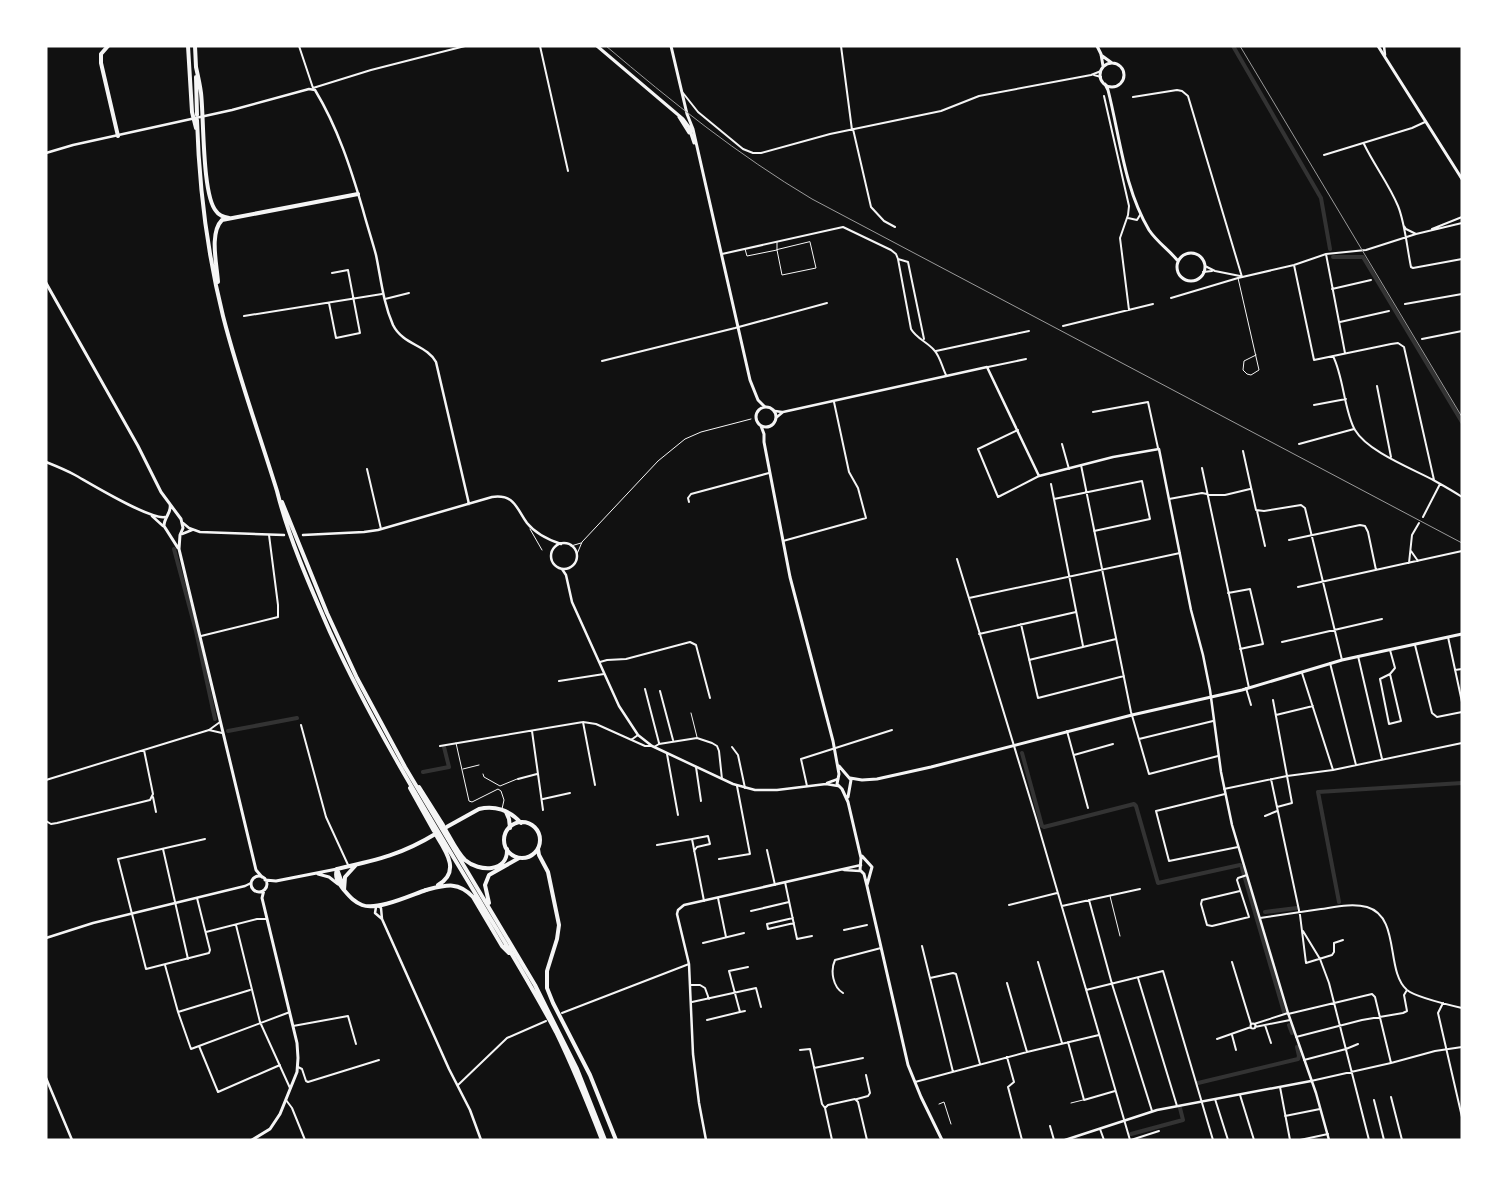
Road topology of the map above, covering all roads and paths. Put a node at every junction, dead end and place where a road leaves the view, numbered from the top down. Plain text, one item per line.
1 (108, 46) edge
2 (188, 46) edge
3 (195, 46) edge
4 (299, 46) edge
5 (465, 46) edge
6 (540, 46) edge
7 (598, 46) edge
8 (671, 46) edge
9 (841, 46) edge
10 (1097, 46) edge
11 (1378, 46) edge
12 (1384, 46) edge
13 (1101, 54) junction
14 (1386, 59) junction
15 (1112, 63) junction
16 (196, 67) junction
17 (1103, 67) junction
18 (1101, 71) junction
19 (1091, 75) junction
20 (1101, 77) junction
21 (1105, 84) junction
22 (1116, 86) junction
23 (313, 88) junction
24 (683, 93) junction
25 (1109, 94) junction
26 (1104, 96) dead end
27 (1133, 97) dead end
28 (197, 115) dead end
29 (679, 117) junction
30 (686, 118) junction
31 (198, 120) dead end
32 (1425, 122) junction
33 (852, 130) junction
34 (198, 134) junction
35 (692, 134) junction
36 (118, 136) junction
37 (1364, 144) junction
38 (46, 153) edge
39 (1324, 155) dead end
40 (568, 171) dead end
41 (1462, 179) edge
42 (358, 194) junction
43 (1140, 213) junction
44 (1127, 217) junction
45 (1462, 217) edge
46 (229, 218) junction
47 (1137, 220) junction
48 (1462, 223) edge
49 (1146, 224) junction
50 (1404, 226) junction
51 (895, 227) dead end
52 (1430, 230) junction
53 (1416, 234) junction
54 (1405, 238) junction
55 (777, 241) junction
56 (745, 249) junction
57 (777, 250) junction
58 (1171, 252) junction
59 (722, 254) junction
60 (1326, 254) junction
61 (1181, 256) junction
62 (1462, 258) edge
63 (898, 260) junction
64 (1178, 261) junction
65 (1294, 265) junction
66 (1205, 266) junction
67 (1215, 271) junction
68 (1203, 272) junction
69 (332, 273) dead end
70 (1242, 277) junction
71 (1238, 278) junction
72 (1371, 280) dead end
73 (46, 283) edge
74 (1332, 289) junction
75 (218, 291) junction
76 (409, 293) dead end
77 (382, 294) junction
78 (1462, 294) edge
79 (1171, 298) dead end
80 (353, 299) junction
81 (384, 299) junction
82 (328, 302) junction
83 (828, 302) dead end
84 (1152, 304) dead end
85 (1405, 304) dead end
86 (1129, 310) junction
87 (1389, 310) dead end
88 (244, 316) dead end
89 (1339, 322) junction
90 (1063, 326) dead end
91 (738, 327) junction
92 (1029, 331) dead end
93 (1462, 331) edge
94 (1422, 339) dead end
95 (924, 340) junction
96 (936, 351) junction
97 (1345, 353) junction
98 (1256, 355) junction
99 (1333, 356) junction
100 (1026, 359) dead end
101 (602, 361) dead end
102 (988, 367) junction
103 (946, 376) junction
104 (1377, 386) dead end
105 (1346, 399) junction
106 (758, 400) junction
107 (834, 401) junction
108 (1314, 405) dead end
109 (765, 407) junction
110 (759, 410) junction
111 (775, 411) junction
112 (783, 412) junction
113 (1093, 412) dead end
114 (777, 417) junction
115 (751, 420) dead end
116 (761, 426) junction
117 (767, 428) junction
118 (1354, 429) junction
119 (1018, 430) junction
120 (764, 434) junction
121 (1062, 444) dead end
122 (1299, 444) dead end
123 (1159, 449) junction
124 (1243, 451) dead end
125 (1392, 459) junction
126 (46, 462) edge
127 (1081, 465) junction
128 (1202, 468) dead end
129 (367, 469) dead end
130 (1069, 469) junction
131 (771, 473) junction
132 (1039, 476) junction
133 (1434, 480) junction
134 (1051, 484) dead end
135 (1440, 484) junction
136 (1251, 489) junction
137 (278, 491) junction
138 (1086, 492) junction
139 (1207, 494) junction
140 (1462, 497) edge
141 (1054, 499) junction
142 (1169, 499) junction
143 (169, 501) junction
144 (689, 502) dead end
145 (469, 504) junction
146 (1258, 511) junction
147 (147, 512) junction
148 (178, 515) junction
149 (166, 516) junction
150 (1423, 516) dead end
151 (182, 522) junction
152 (527, 523) junction
153 (1418, 524) dead end
154 (164, 526) junction
155 (381, 529) junction
156 (196, 531) junction
157 (1094, 531) junction
158 (181, 534) junction
159 (269, 534) junction
160 (1312, 534) junction
161 (284, 535) dead end
162 (170, 536) junction
163 (303, 536) dead end
164 (548, 538) junction
165 (1289, 540) dead end
166 (783, 541) junction
167 (582, 542) junction
168 (561, 544) junction
169 (571, 546) junction
170 (1265, 546) dead end
171 (179, 549) junction
172 (542, 550) dead end
173 (553, 550) junction
174 (1411, 551) junction
175 (1462, 551) edge
176 (1180, 553) junction
177 (577, 554) junction
178 (956, 559) dead end
179 (1418, 561) junction
180 (1409, 563) junction
181 (571, 567) junction
182 (1102, 568) junction
183 (562, 569) junction
184 (1376, 570) junction
185 (1069, 576) junction
186 (567, 581) junction
187 (1323, 582) junction
188 (1298, 587) dead end
189 (1228, 593) junction
190 (969, 598) junction
191 (1076, 612) junction
192 (1382, 619) dead end
193 (1021, 624) junction
194 (1335, 630) junction
195 (980, 634) junction
196 (1462, 634) edge
197 (200, 636) junction
198 (1448, 637) junction
199 (1116, 639) junction
200 (1282, 642) dead end
201 (1415, 643) junction
202 (1083, 646) junction
203 (1240, 649) junction
204 (1390, 649) junction
205 (1358, 656) junction
206 (1029, 660) junction
207 (1342, 660) junction
208 (600, 662) junction
209 (1330, 663) junction
210 (1462, 669) edge
211 (1455, 670) junction
212 (1302, 672) junction
213 (604, 674) junction
214 (1390, 674) junction
215 (1124, 676) junction
216 (559, 681) dead end
217 (1248, 688) junction
218 (645, 690) dead end
219 (660, 692) dead end
220 (710, 698) dead end
221 (1210, 698) junction
222 (1273, 700) dead end
223 (1462, 702) edge
224 (1251, 705) dead end
225 (1313, 706) junction
226 (1462, 712) edge
227 (691, 713) dead end
228 (1132, 715) junction
229 (1276, 715) junction
230 (1213, 720) junction
231 (220, 722) junction
232 (583, 722) junction
233 (301, 725) dead end
234 (209, 730) junction
235 (532, 730) junction
236 (892, 730) dead end
237 (1067, 731) junction
238 (222, 733) junction
239 (638, 735) junction
240 (642, 738) junction
241 (697, 738) junction
242 (1139, 739) junction
243 (631, 740) junction
244 (673, 741) junction
245 (456, 742) junction
246 (636, 743) junction
247 (1462, 743) edge
248 (659, 744) junction
249 (1113, 744) dead end
250 (1014, 745) junction
251 (440, 746) dead end
252 (653, 746) junction
253 (732, 747) dead end
254 (834, 749) junction
255 (144, 750) junction
256 (666, 754) junction
257 (1073, 755) junction
258 (1218, 756) junction
259 (1382, 760) junction
260 (838, 764) junction
261 (479, 765) dead end
262 (1356, 765) junction
263 (696, 768) junction
264 (462, 769) junction
265 (1332, 770) junction
266 (483, 774) dead end
267 (538, 774) junction
268 (846, 775) junction
269 (1287, 776) junction
270 (838, 778) junction
271 (850, 778) junction
272 (406, 779) junction
273 (518, 779) joint
274 (722, 779) junction
275 (1270, 779) junction
276 (46, 780) edge
277 (862, 780) junction
278 (414, 782) junction
279 (826, 784) junction
280 (595, 785) dead end
281 (737, 786) junction
282 (807, 786) junction
283 (838, 786) junction
284 (850, 786) junction
285 (745, 788) junction
286 (842, 789) junction
287 (1224, 789) junction
288 (570, 793) dead end
289 (1225, 794) junction
290 (153, 797) junction
291 (543, 799) junction
292 (702, 801) dead end
293 (848, 802) junction
294 (1277, 807) junction
295 (1088, 808) dead end
296 (503, 810) junction
297 (544, 810) dead end
298 (1278, 811) junction
299 (156, 812) dead end
300 (678, 815) dead end
301 (1264, 816) dead end
302 (46, 821) edge
303 (521, 822) junction
304 (446, 827) junction
305 (510, 828) junction
306 (205, 839) dead end
307 (692, 839) junction
308 (657, 846) dead end
309 (1238, 847) junction
310 (162, 849) junction
311 (507, 849) junction
312 (538, 849) junction
313 (767, 850) dead end
314 (694, 851) junction
315 (861, 854) junction
316 (529, 857) junction
317 (519, 858) junction
318 (719, 859) dead end
319 (542, 861) junction
320 (867, 863) junction
321 (356, 865) junction
322 (861, 865) junction
323 (349, 867) junction
324 (337, 869) junction
325 (256, 870) junction
326 (840, 870) junction
327 (862, 873) junction
328 (315, 874) junction
329 (870, 874) junction
330 (1245, 876) junction
331 (263, 878) junction
332 (254, 879) junction
333 (276, 881) junction
334 (785, 882) junction
335 (252, 883) junction
336 (338, 884) junction
337 (775, 885) junction
338 (245, 886) junction
339 (867, 886) junction
340 (252, 888) junction
341 (265, 889) junction
342 (1140, 889) dead end
343 (344, 890) junction
344 (426, 890) junction
345 (1240, 891) junction
346 (258, 892) junction
347 (1057, 893) junction
348 (1110, 896) junction
349 (197, 898) junction
350 (262, 898) junction
351 (717, 898) junction
352 (704, 900) junction
353 (1089, 900) junction
354 (789, 902) junction
355 (175, 903) junction
356 (1009, 905) dead end
357 (377, 906) junction
358 (1061, 906) junction
359 (751, 911) dead end
360 (1299, 912) junction
361 (132, 913) junction
362 (267, 918) junction
363 (793, 918) junction
364 (1260, 918) junction
365 (382, 920) junction
366 (794, 923) junction
367 (236, 925) junction
368 (867, 925) dead end
369 (1302, 929) junction
370 (844, 930) dead end
371 (205, 932) junction
372 (744, 934) dead end
373 (812, 936) dead end
374 (1120, 936) dead end
375 (46, 938) edge
376 (726, 938) junction
377 (1343, 940) dead end
378 (703, 943) dead end
379 (922, 946) dead end
380 (881, 948) junction
381 (513, 957) junction
382 (188, 959) junction
383 (1320, 959) junction
384 (1038, 962) dead end
385 (1232, 962) dead end
386 (690, 964) junction
387 (165, 965) junction
388 (748, 967) dead end
389 (526, 970) junction
390 (930, 978) junction
391 (1138, 978) junction
392 (1007, 983) dead end
393 (1112, 984) junction
394 (691, 985) junction
395 (251, 990) junction
396 (1086, 990) junction
397 (1406, 990) junction
398 (735, 993) junction
399 (843, 993) dead end
400 (709, 999) junction
401 (692, 1002) junction
402 (1443, 1003) junction
403 (1335, 1004) junction
404 (761, 1007) dead end
405 (1462, 1008) edge
406 (745, 1011) dead end
407 (178, 1012) junction
408 (290, 1012) junction
409 (740, 1012) junction
410 (562, 1013) dead end
411 (1288, 1014) junction
412 (549, 1018) junction
413 (1380, 1018) junction
414 (707, 1020) dead end
415 (1290, 1020) junction
416 (260, 1022) junction
417 (1252, 1025) junction
418 (1265, 1025) junction
419 (293, 1026) junction
420 (1340, 1026) junction
421 (1232, 1034) junction
422 (1099, 1035) junction
423 (1296, 1038) junction
424 (1217, 1039) dead end
425 (1068, 1042) junction
426 (1271, 1043) dead end
427 (356, 1044) dead end
428 (1062, 1044) junction
429 (1358, 1044) dead end
430 (199, 1046) junction
431 (1462, 1047) edge
432 (1445, 1048) junction
433 (1346, 1049) junction
434 (800, 1050) dead end
435 (1236, 1050) dead end
436 (1027, 1052) junction
437 (1007, 1057) junction
438 (863, 1058) dead end
439 (379, 1060) dead end
440 (1304, 1060) junction
441 (1391, 1063) junction
442 (980, 1065) junction
443 (280, 1066) junction
444 (298, 1067) junction
445 (814, 1068) junction
446 (1352, 1071) junction
447 (953, 1072) junction
448 (866, 1076) dead end
449 (46, 1078) edge
450 (1311, 1081) junction
451 (915, 1082) junction
452 (458, 1085) junction
453 (1280, 1087) junction
454 (291, 1090) junction
455 (1115, 1091) junction
456 (1240, 1095) junction
457 (1391, 1097) dead end
458 (1216, 1099) junction
459 (286, 1100) junction
460 (857, 1100) junction
461 (1084, 1100) junction
462 (1374, 1100) dead end
463 (1202, 1102) junction
464 (1071, 1103) dead end
465 (938, 1104) dead end
466 (1177, 1106) junction
467 (825, 1108) junction
468 (1320, 1109) junction
469 (1152, 1112) junction
470 (1285, 1116) junction
471 (1462, 1117) edge
472 (1123, 1121) junction
473 (951, 1124) dead end
474 (1050, 1126) dead end
475 (1100, 1129) junction
476 (1159, 1132) dead end
477 (1328, 1134) junction
478 (1079, 1136) junction
479 (1437, 1139) edge
480 (1445, 1139) edge
481 (72, 1140) edge
482 (252, 1140) edge
483 (305, 1140) edge
484 (481, 1140) edge
485 (604, 1140) edge
486 (616, 1140) edge
487 (706, 1140) edge
488 (832, 1140) edge
489 (867, 1140) edge
490 (942, 1140) edge
491 (1022, 1140) edge
492 (1054, 1140) edge
493 (1065, 1140) edge
494 (1080, 1140) edge
495 (1104, 1140) edge
496 (1130, 1140) edge
497 (1213, 1140) edge
498 (1228, 1140) edge
499 (1254, 1140) edge
500 (1290, 1140) edge
501 (1300, 1140) edge
502 (1329, 1140) edge
503 (1369, 1140) edge
504 (1384, 1140) edge
505 (1402, 1140) edge
506 (1426, 1140) edge
507 (1455, 1140) edge

1 - 36 main road
2 - 34 main road
3 - 16 main road
4 - 23 street
5 - 23 street
6 - 40 street
7 - 29 main road
8 - 24 main road
9 - 33 street
10 - 13 main road
11 - 14 main road
12 - 14 street
13 - 15 main road
13 - 17 main road
14 - 32 main road
15 - 17 main road
15 - 22 main road
16 - 28 main road
16 - 46 main road
17 - 18 main road
18 - 19 street
18 - 20 main road
19 - 20 street
19 - 33 street
20 - 21 main road
21 - 22 main road
21 - 25 main road
22 - 25 main road
23 - 36 street
23 - 42 street
24 - 30 main road
24 - 33 street
25 - 43 main road
26 - 44 street
27 - 70 street
29 - 30 main road
29 - 35 main road
30 - 35 main road
30 - 35 main road
31 - 34 main road
32 - 37 street
32 - 41 main road
33 - 51 street
34 - 75 main road
35 - 59 main road
36 - 38 street
37 - 39 street
37 - 50 street
42 - 46 main road
42 - 77 street
43 - 47 street
43 - 49 main road
44 - 47 street
44 - 86 street
45 - 52 street
46 - 75 main road
47 - 49 street
48 - 52 street
49 - 58 main road
50 - 53 street
50 - 54 street
52 - 53 street
53 - 54 street
54 - 60 street
54 - 62 street
55 - 56 street
55 - 57 lane
55 - 63 street
56 - 57 lane
56 - 59 street
57 - 57 lane
58 - 61 main road
58 - 64 main road
59 - 91 main road
60 - 65 street
60 - 74 street
61 - 64 main road
61 - 66 main road
63 - 95 street
63 - 95 street
64 - 68 main road
65 - 70 street
65 - 99 street
66 - 67 street
66 - 68 main road
67 - 68 street
67 - 70 street
69 - 80 street
70 - 71 street
71 - 79 street
71 - 98 lane
72 - 74 street
73 - 143 main road
74 - 89 street
75 - 137 main road
76 - 81 street
77 - 80 street
77 - 81 street
78 - 85 street
80 - 82 street
80 - 82 street
81 - 145 street
82 - 88 street
83 - 91 street
84 - 86 street
86 - 90 street
87 - 89 street
89 - 97 street
91 - 101 street
91 - 106 main road
92 - 96 street
93 - 94 street
95 - 96 street
96 - 103 street
97 - 99 street
97 - 133 street
98 - 98 lane
99 - 105 street
100 - 102 street
102 - 103 street
102 - 119 street
103 - 107 street
104 - 125 street
105 - 108 street
105 - 118 street
106 - 109 main road
106 - 110 main road
107 - 112 street
107 - 166 street
109 - 110 main road
109 - 111 main road
110 - 116 main road
111 - 112 street
111 - 114 main road
112 - 114 street
113 - 123 street
114 - 117 main road
115 - 167 lane
116 - 117 main road
116 - 120 main road
117 - 120 main road
118 - 122 street
118 - 125 street
119 - 132 street
119 - 132 street
120 - 131 main road
121 - 130 street
123 - 127 street
123 - 142 street
124 - 136 street
125 - 133 street
126 - 147 street
127 - 130 street
127 - 138 street
128 - 139 street
129 - 155 street
130 - 132 street
131 - 144 street
131 - 166 main road
133 - 135 street
134 - 141 street
135 - 140 street
135 - 150 street
136 - 139 street
136 - 146 street
137 - 272 main road
137 - 278 main road
138 - 141 street
138 - 157 street
138 - 157 street
139 - 142 street
139 - 189 street
141 - 185 street
142 - 176 street
143 - 148 main road
143 - 149 main road
145 - 152 street
145 - 155 street
146 - 160 street
146 - 170 street
147 - 149 street
147 - 154 street
148 - 149 main road
148 - 151 main road
149 - 154 main road
151 - 156 street
151 - 158 main road
152 - 164 street
152 - 172 lane
153 - 174 street
154 - 162 main road
155 - 163 street
156 - 158 street
156 - 159 street
157 - 182 street
158 - 162 main road
158 - 171 main road
159 - 161 street
159 - 197 street
160 - 165 street
160 - 184 street
160 - 187 street
162 - 171 main road
164 - 168 street
164 - 173 street
166 - 254 main road
167 - 169 lane
167 - 177 lane
168 - 169 street
168 - 173 street
169 - 177 street
171 - 197 main road
173 - 183 street
174 - 179 street
174 - 180 street
175 - 179 street
176 - 182 street
176 - 221 street
177 - 181 street
178 - 190 street
179 - 180 street
180 - 184 street
181 - 183 street
181 - 186 street
182 - 185 street
182 - 199 street
183 - 186 street
184 - 187 street
185 - 190 street
185 - 191 street
186 - 208 street
187 - 188 street
187 - 194 street
189 - 203 street
189 - 203 street
190 - 195 street
191 - 193 street
191 - 202 street
192 - 194 street
193 - 195 street
193 - 206 street
194 - 200 street
194 - 207 street
195 - 250 street
196 - 198 main road
197 - 231 main road
198 - 201 main road
198 - 211 street
199 - 202 street
199 - 215 street
201 - 204 main road
201 - 226 street
202 - 206 street
203 - 217 street
204 - 205 main road
204 - 214 street
205 - 207 main road
205 - 259 street
206 - 215 street
207 - 209 main road
208 - 213 street
208 - 220 street
209 - 212 main road
209 - 262 street
210 - 211 street
211 - 223 street
212 - 217 main road
212 - 225 street
213 - 216 street
213 - 239 street
214 - 214 street
215 - 228 street
217 - 221 main road
217 - 224 street
218 - 248 street
219 - 244 street
221 - 228 main road
221 - 230 street
222 - 229 street
225 - 229 street
225 - 265 street
227 - 241 lane
228 - 237 main road
228 - 242 street
229 - 269 street
230 - 242 street
230 - 258 street
231 - 234 street
231 - 238 main road
232 - 235 street
232 - 243 street
232 - 280 street
233 - 323 street
234 - 238 street
234 - 255 street
235 - 245 street
235 - 267 street
236 - 254 street
237 - 250 main road
237 - 257 street
238 - 325 main road
239 - 240 street
239 - 243 street
240 - 246 street
240 - 252 street
241 - 244 street
241 - 274 street
242 - 258 street
243 - 246 street
244 - 248 street
245 - 251 street
245 - 264 lane
246 - 252 street
247 - 259 street
248 - 252 street
249 - 257 street
250 - 277 main road
250 - 347 street
252 - 256 street
253 - 285 street
254 - 260 main road
254 - 282 street
255 - 276 street
255 - 290 street
256 - 263 street
256 - 300 street
257 - 295 street
258 - 287 street
259 - 262 street
260 - 268 main road
260 - 270 main road
261 - 264 lane
262 - 265 street
263 - 274 street
263 - 292 street
264 - 296 lane
265 - 269 street
266 - 273 lane
267 - 273 street
267 - 291 street
268 - 270 main road
268 - 271 main road
269 - 275 street
269 - 294 street
270 - 279 street
270 - 283 main road
271 - 277 main road
271 - 284 main road
272 - 344 main road
272 - 381 main road
274 - 281 street
275 - 287 street
275 - 294 street
277 - 284 main road
278 - 304 main road
278 - 389 main road
279 - 282 street
279 - 283 street
281 - 285 street
281 - 318 street
282 - 285 street
283 - 286 main road
284 - 286 main road
284 - 293 main road
286 - 293 main road
287 - 289 street
288 - 291 street
289 - 309 street
289 - 309 street
290 - 299 street
290 - 302 street
291 - 297 street
293 - 315 main road
294 - 298 street
296 - 303 main road
296 - 304 main road
296 - 305 main road
298 - 301 street
298 - 360 street
303 - 305 main road
303 - 312 main road
304 - 311 main road
304 - 321 main road
305 - 311 main road
306 - 310 street
307 - 308 street
307 - 314 street
307 - 314 street
309 - 330 street
310 - 355 street
310 - 361 street
311 - 317 main road
312 - 316 main road
312 - 319 main road
313 - 337 street
314 - 352 street
315 - 320 main road
315 - 322 main road
316 - 317 main road
316 - 319 main road
317 - 389 main road
319 - 486 main road
320 - 322 main road
320 - 329 main road
321 - 323 main road
321 - 343 main road
322 - 326 street
322 - 327 main road
323 - 324 main road
324 - 328 main road
324 - 336 main road
324 - 343 main road
325 - 331 main road
325 - 332 main road
326 - 327 street
326 - 334 street
327 - 329 main road
327 - 339 main road
328 - 333 main road
328 - 336 main road
329 - 339 main road
330 - 345 street
330 - 364 street
331 - 332 main road
331 - 333 main road
331 - 341 main road
332 - 335 main road
333 - 341 main road
334 - 337 street
334 - 354 street
335 - 338 street
335 - 340 main road
336 - 343 main road
337 - 351 street
338 - 340 street
338 - 349 street
339 - 380 main road
340 - 346 main road
341 - 346 main road
341 - 350 main road
342 - 348 street
343 - 357 main road
344 - 357 main road
344 - 381 main road
345 - 345 street
346 - 350 main road
347 - 356 street
347 - 358 street
348 - 353 street
348 - 374 lane
349 - 355 street
349 - 371 street
350 - 362 main road
351 - 352 street
351 - 376 street
352 - 386 street
353 - 358 street
353 - 393 street
354 - 359 street
354 - 363 street
355 - 361 street
355 - 382 street
357 - 365 street
357 - 365 street
358 - 396 street
360 - 364 street
360 - 369 street
360 - 397 street
361 - 375 street
361 - 387 street
362 - 367 street
362 - 408 main road
363 - 366 street
363 - 366 street
364 - 411 street
365 - 452 street
366 - 373 street
367 - 371 street
367 - 395 street
368 - 370 street
369 - 383 street
369 - 383 street
371 - 382 street
372 - 376 street
376 - 378 street
377 - 383 street
379 - 390 street
380 - 399 street
380 - 451 main road
381 - 412 main road
382 - 387 street
383 - 403 street
384 - 428 street
385 - 417 street
386 - 394 street
386 - 410 street
387 - 407 street
388 - 398 street
389 - 412 main road
390 - 442 street
390 - 447 street
391 - 393 street
391 - 463 street
391 - 466 street
392 - 436 street
393 - 396 street
393 - 469 street
394 - 400 street
394 - 401 street
395 - 407 street
395 - 416 street
396 - 422 street
397 - 402 street
397 - 413 street
398 - 400 street
398 - 404 street
398 - 409 street
400 - 401 street
401 - 487 street
402 - 405 street
402 - 432 street
403 - 411 street
403 - 413 street
403 - 420 street
406 - 409 street
407 - 430 street
408 - 416 street
408 - 419 main road
409 - 414 street
411 - 415 street
411 - 417 street
412 - 452 street
412 - 485 main road
413 - 420 street
413 - 441 street
415 - 418 street
415 - 423 street
416 - 430 street
416 - 443 street
417 - 418 street
417 - 421 street
418 - 426 street
419 - 427 street
419 - 444 main road
420 - 423 street
420 - 433 street
421 - 424 street
421 - 435 street
422 - 425 street
422 - 455 street
423 - 440 street
425 - 428 street
425 - 461 street
428 - 436 street
429 - 433 street
430 - 443 street
431 - 432 street
432 - 441 street
432 - 471 street
433 - 440 street
433 - 446 street
434 - 445 street
436 - 437 street
437 - 442 street
437 - 491 street
438 - 445 street
439 - 444 street
440 - 450 street
441 - 446 street
442 - 447 street
443 - 454 street
444 - 454 main road
445 - 467 street
446 - 450 street
446 - 503 street
447 - 451 street
448 - 460 street
449 - 481 street
450 - 453 street
450 - 468 street
451 - 490 main road
452 - 484 street
453 - 456 street
453 - 470 street
454 - 459 main road
455 - 461 street
455 - 472 street
456 - 458 street
456 - 499 street
457 - 505 street
458 - 463 street
458 - 498 street
459 - 482 main road
459 - 483 street
460 - 467 street
460 - 489 street
461 - 464 lane
462 - 504 street
463 - 466 street
463 - 497 street
465 - 473 lane
466 - 469 street
467 - 488 street
468 - 470 street
468 - 477 street
469 - 472 street
470 - 500 street
472 - 475 street
472 - 496 street
474 - 492 street
475 - 478 street
475 - 495 street
476 - 496 street
477 - 501 street
477 - 502 street
478 - 493 street
478 - 494 street
479 - 480 street
479 - 506 street
480 - 507 street

